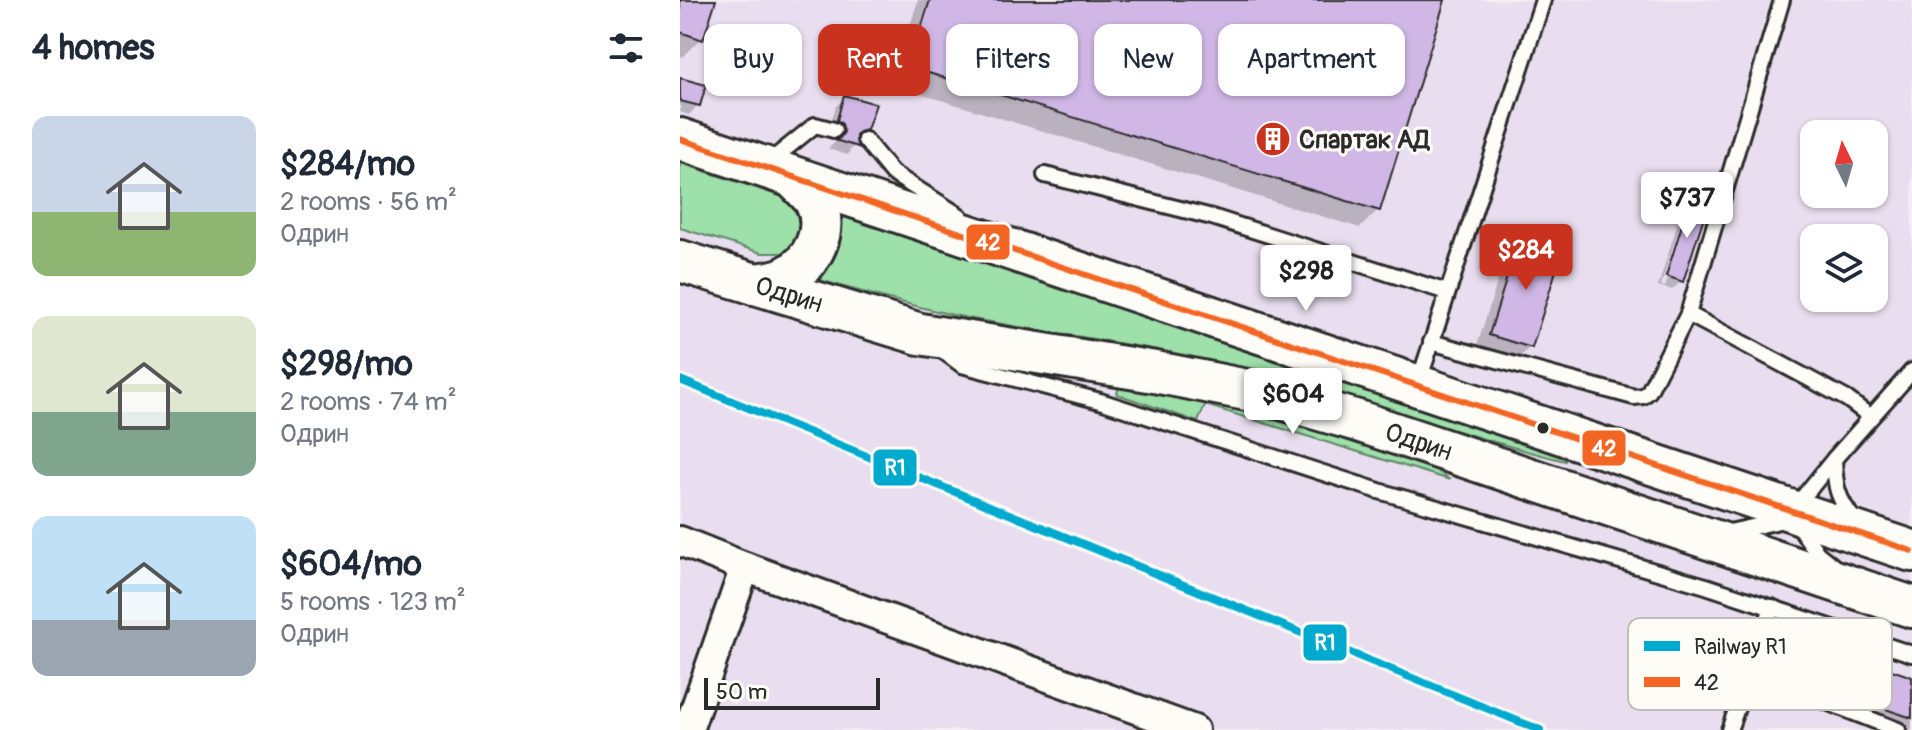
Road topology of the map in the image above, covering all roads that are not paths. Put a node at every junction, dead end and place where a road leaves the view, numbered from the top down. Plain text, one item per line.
1 (1543, 0) edge
2 (1782, 0) edge
3 (834, 130) dead end
4 (680, 139) edge
5 (865, 140) dead end
6 (779, 172) junction
7 (1045, 175) dead end
8 (1007, 246) junction
9 (680, 261) edge
10 (754, 284) junction
11 (1447, 292) junction
12 (1688, 314) junction
13 (920, 334) junction
14 (1431, 342) junction
15 (1912, 371) edge
16 (1417, 385) junction
17 (1871, 417) junction
18 (1834, 459) junction
19 (1791, 512) junction
20 (1868, 536) junction
21 (1702, 537) junction
22 (680, 541) edge
23 (1912, 551) edge
24 (745, 567) junction
25 (1861, 590) junction
26 (1772, 607) junction
27 (1912, 607) edge
28 (1768, 618) edge
29 (1805, 618) edge
30 (1892, 647) edge
31 (1912, 654) edge
32 (1736, 710) edge
33 (1847, 710) edge
34 (688, 730) edge
35 (1194, 730) edge
36 (1729, 730) edge
37 (1898, 730) edge

1 - 11 lane
2 - 12 lane
3 - 6 lane
4 - 6 main road, Одрин
5 - 8 lane
6 - 8 main road, Одрин
6 - 10 main road
7 - 11 lane
8 - 16 main road, Одрин
9 - 10 main road, Одрин
10 - 13 main road, Одрин
11 - 14 lane
12 - 14 lane
12 - 17 lane
13 - 21 main road, Одрин
13 - 26 lane
14 - 16 lane
15 - 17 lane
16 - 19 main road, Одрин
17 - 18 lane
18 - 19 lane
18 - 20 lane
19 - 20 main road, Одрин
19 - 21 lane
19 - 25 lane
20 - 23 main road, Одрин
21 - 25 main road, Одрин
22 - 24 street
24 - 34 street
24 - 35 street
25 - 27 main road, Одрин
26 - 28 lane
26 - 29 lane
30 - 31 lane
32 - 36 lane
33 - 37 lane

